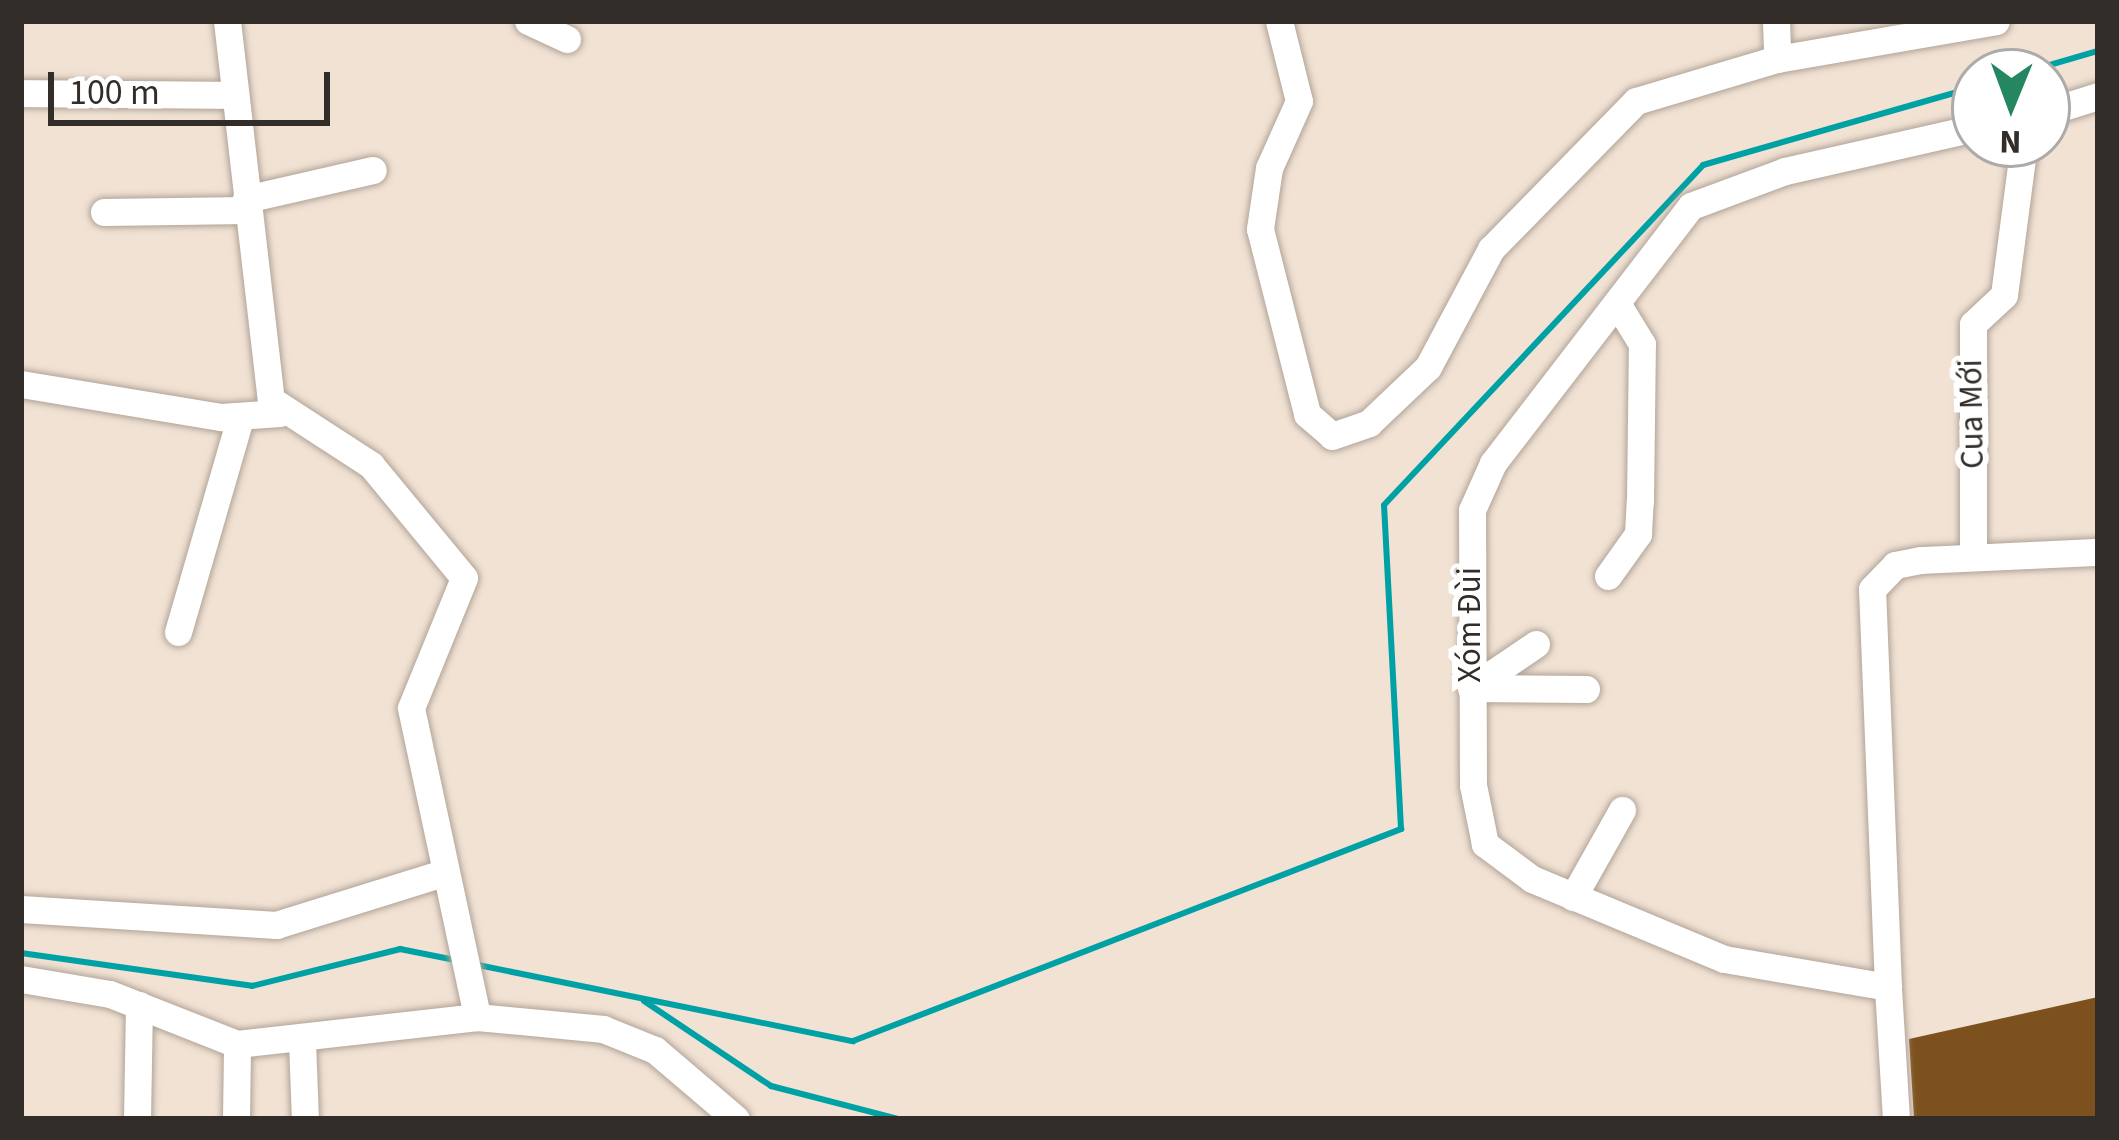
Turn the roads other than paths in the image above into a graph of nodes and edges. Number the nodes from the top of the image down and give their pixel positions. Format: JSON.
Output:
{"nodes":[{"id":1,"x":227,"y":21,"type":"edge"},
{"id":2,"x":528,"y":21,"type":"edge"},
{"id":3,"x":1280,"y":21,"type":"edge"},
{"id":4,"x":1776,"y":21,"type":"edge"},
{"id":5,"x":1996,"y":21,"type":"edge"},
{"id":6,"x":567,"y":39,"type":"dead end"},
{"id":7,"x":1777,"y":59,"type":"junction"},
{"id":8,"x":21,"y":93,"type":"edge"},
{"id":9,"x":232,"y":95,"type":"junction"},
{"id":10,"x":1951,"y":134,"type":"edge"},
{"id":11,"x":2021,"y":168,"type":"edge"},
{"id":12,"x":373,"y":170,"type":"dead end"},
{"id":13,"x":247,"y":204,"type":"junction"},
{"id":14,"x":104,"y":212,"type":"dead end"},
{"id":15,"x":1618,"y":305,"type":"junction"},
{"id":16,"x":21,"y":384,"type":"edge"},
{"id":17,"x":280,"y":413,"type":"junction"},
{"id":18,"x":241,"y":419,"type":"junction"},
{"id":19,"x":2098,"y":552,"type":"edge"},
{"id":20,"x":1973,"y":557,"type":"junction"},
{"id":21,"x":1608,"y":576,"type":"dead end"},
{"id":22,"x":178,"y":632,"type":"dead end"},
{"id":23,"x":1535,"y":644,"type":"dead end"},
{"id":24,"x":1471,"y":688,"type":"junction"},
{"id":25,"x":1586,"y":689,"type":"dead end"},
{"id":26,"x":1622,"y":810,"type":"dead end"},
{"id":27,"x":440,"y":874,"type":"junction"},
{"id":28,"x":1574,"y":897,"type":"junction"},
{"id":29,"x":21,"y":909,"type":"edge"},
{"id":30,"x":21,"y":979,"type":"edge"},
{"id":31,"x":1888,"y":987,"type":"junction"},
{"id":32,"x":139,"y":1005,"type":"junction"},
{"id":33,"x":477,"y":1017,"type":"junction"},
{"id":34,"x":302,"y":1042,"type":"junction"},
{"id":35,"x":237,"y":1044,"type":"junction"},
{"id":36,"x":137,"y":1119,"type":"edge"},
{"id":37,"x":236,"y":1119,"type":"edge"},
{"id":38,"x":305,"y":1119,"type":"edge"},
{"id":39,"x":736,"y":1119,"type":"edge"},
{"id":40,"x":1896,"y":1119,"type":"edge"}],
"edges":[{"from":1,"to":9,"type":"street"},
{"from":2,"to":6,"type":"street"},
{"from":3,"to":7,"type":"street"},
{"from":4,"to":7,"type":"street"},
{"from":5,"to":7,"type":"street"},
{"from":8,"to":9,"type":"street"},
{"from":9,"to":13,"type":"street"},
{"from":10,"to":15,"type":"street","name":"Xóm Đùi"},
{"from":11,"to":20,"type":"street","name":"Cua Mới"},
{"from":12,"to":13,"type":"street"},
{"from":13,"to":14,"type":"street"},
{"from":13,"to":17,"type":"street"},
{"from":15,"to":21,"type":"street"},
{"from":15,"to":24,"type":"street","name":"Xóm Đùi"},
{"from":16,"to":18,"type":"street"},
{"from":17,"to":18,"type":"street"},
{"from":17,"to":27,"type":"street"},
{"from":18,"to":22,"type":"street"},
{"from":19,"to":20,"type":"street"},
{"from":20,"to":31,"type":"street"},
{"from":23,"to":24,"type":"street"},
{"from":24,"to":25,"type":"street"},
{"from":24,"to":28,"type":"street","name":"Xóm Đùi"},
{"from":26,"to":28,"type":"street"},
{"from":27,"to":29,"type":"street"},
{"from":27,"to":33,"type":"street"},
{"from":28,"to":31,"type":"street","name":"Xóm Đùi"},
{"from":30,"to":32,"type":"street"},
{"from":31,"to":40,"type":"street"},
{"from":32,"to":35,"type":"street"},
{"from":32,"to":36,"type":"street"},
{"from":33,"to":34,"type":"street"},
{"from":33,"to":39,"type":"street"},
{"from":34,"to":35,"type":"street"},
{"from":34,"to":38,"type":"street"},
{"from":35,"to":37,"type":"street"}]}
